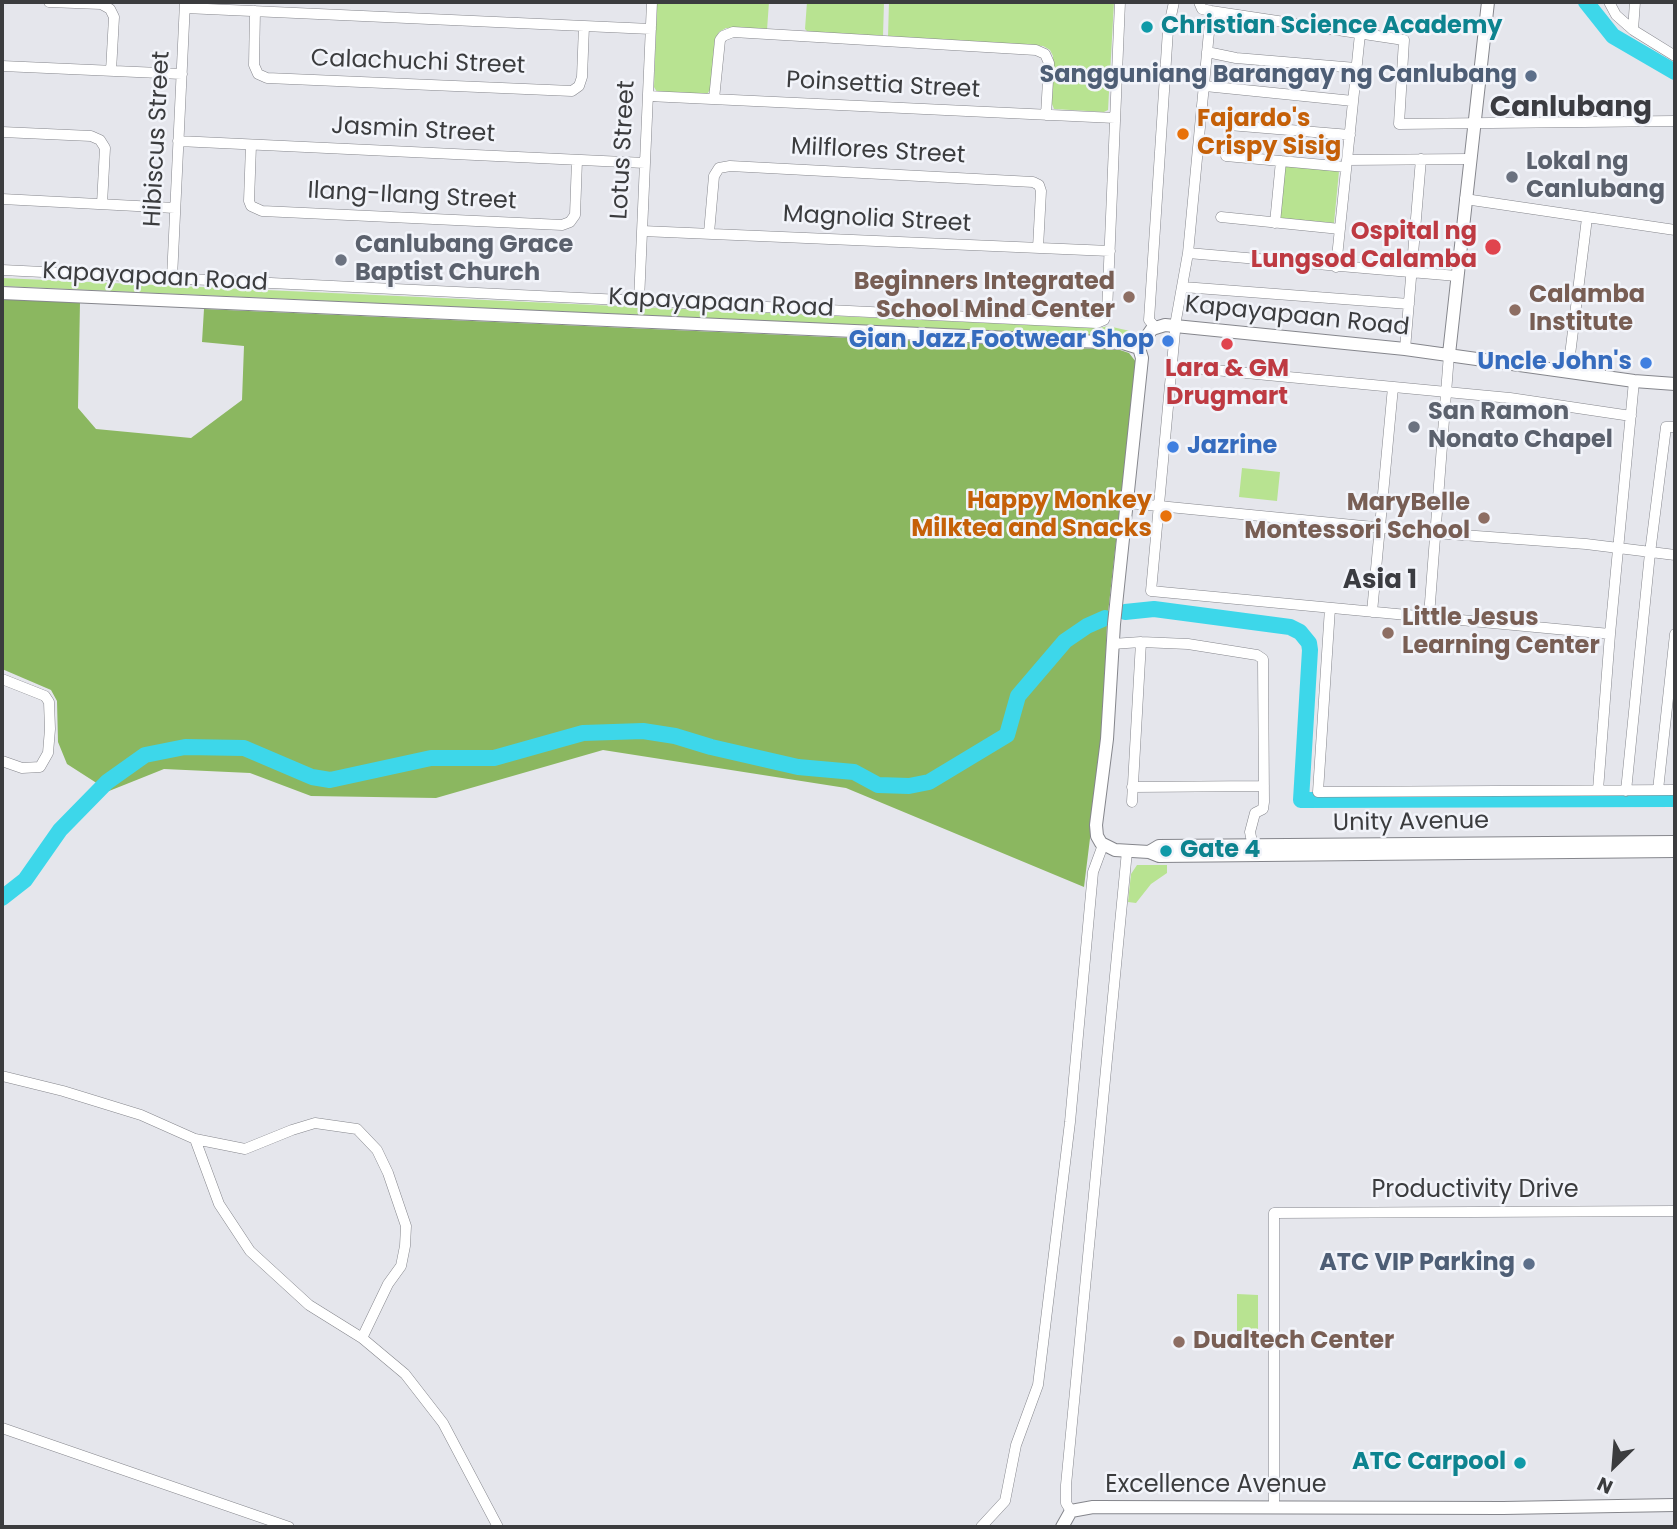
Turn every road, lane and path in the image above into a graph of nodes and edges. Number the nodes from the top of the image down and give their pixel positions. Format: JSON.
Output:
{"nodes":[{"id":1,"x":49,"y":2,"type":"edge"},
{"id":2,"x":652,"y":2,"type":"edge"},
{"id":3,"x":1120,"y":2,"type":"edge"},
{"id":4,"x":1174,"y":2,"type":"edge"},
{"id":5,"x":1199,"y":2,"type":"edge"},
{"id":6,"x":1488,"y":2,"type":"edge"},
{"id":7,"x":1609,"y":2,"type":"edge"},
{"id":8,"x":1635,"y":2,"type":"edge"},
{"id":9,"x":185,"y":5,"type":"edge"},
{"id":10,"x":256,"y":11,"type":"junction"},
{"id":11,"x":1211,"y":11,"type":"junction"},
{"id":12,"x":584,"y":26,"type":"junction"},
{"id":13,"x":651,"y":29,"type":"junction"},
{"id":14,"x":1633,"y":30,"type":"junction"},
{"id":15,"x":1360,"y":34,"type":"junction"},
{"id":16,"x":1207,"y":52,"type":"junction"},
{"id":17,"x":1675,"y":56,"type":"edge"},
{"id":18,"x":2,"y":66,"type":"edge"},
{"id":19,"x":1356,"y":68,"type":"junction"},
{"id":20,"x":111,"y":71,"type":"junction"},
{"id":21,"x":182,"y":75,"type":"junction"},
{"id":22,"x":1205,"y":86,"type":"junction"},
{"id":23,"x":648,"y":96,"type":"junction"},
{"id":24,"x":714,"y":99,"type":"junction"},
{"id":25,"x":1353,"y":102,"type":"junction"},
{"id":26,"x":1046,"y":115,"type":"junction"},
{"id":27,"x":1115,"y":118,"type":"junction"},
{"id":28,"x":1675,"y":121,"type":"edge"},
{"id":29,"x":1473,"y":123,"type":"junction"},
{"id":30,"x":1229,"y":125,"type":"dead end"},
{"id":31,"x":2,"y":132,"type":"edge"},
{"id":32,"x":1350,"y":135,"type":"junction"},
{"id":33,"x":178,"y":141,"type":"junction"},
{"id":34,"x":251,"y":145,"type":"junction"},
{"id":35,"x":1226,"y":156,"type":"dead end"},
{"id":36,"x":1422,"y":159,"type":"junction"},
{"id":37,"x":1469,"y":159,"type":"junction"},
{"id":38,"x":577,"y":160,"type":"junction"},
{"id":39,"x":1281,"y":161,"type":"junction"},
{"id":40,"x":645,"y":163,"type":"junction"},
{"id":41,"x":1347,"y":164,"type":"junction"},
{"id":42,"x":1465,"y":199,"type":"junction"},
{"id":43,"x":2,"y":200,"type":"edge"},
{"id":44,"x":102,"y":204,"type":"junction"},
{"id":45,"x":175,"y":208,"type":"junction"},
{"id":46,"x":1221,"y":217,"type":"dead end"},
{"id":47,"x":1587,"y":218,"type":"junction"},
{"id":48,"x":1275,"y":223,"type":"junction"},
{"id":49,"x":1340,"y":229,"type":"junction"},
{"id":50,"x":1675,"y":230,"type":"edge"},
{"id":51,"x":642,"y":231,"type":"junction"},
{"id":52,"x":709,"y":233,"type":"junction"},
{"id":53,"x":1038,"y":248,"type":"junction"},
{"id":54,"x":1110,"y":251,"type":"junction"},
{"id":55,"x":1188,"y":253,"type":"junction"},
{"id":56,"x":1336,"y":267,"type":"junction"},
{"id":57,"x":2,"y":270,"type":"edge"},
{"id":58,"x":1412,"y":273,"type":"junction"},
{"id":59,"x":1457,"y":276,"type":"junction"},
{"id":60,"x":172,"y":278,"type":"junction"},
{"id":61,"x":1183,"y":287,"type":"junction"},
{"id":62,"x":2,"y":293,"type":"edge"},
{"id":63,"x":639,"y":301,"type":"junction"},
{"id":64,"x":1409,"y":304,"type":"junction"},
{"id":65,"x":1176,"y":326,"type":"junction"},
{"id":66,"x":1155,"y":327,"type":"junction"},
{"id":67,"x":1139,"y":348,"type":"junction"},
{"id":68,"x":1405,"y":349,"type":"junction"},
{"id":69,"x":1449,"y":354,"type":"junction"},
{"id":70,"x":1172,"y":366,"type":"junction"},
{"id":71,"x":1568,"y":371,"type":"junction"},
{"id":72,"x":1634,"y":381,"type":"junction"},
{"id":73,"x":1675,"y":384,"type":"edge"},
{"id":74,"x":1393,"y":387,"type":"junction"},
{"id":75,"x":1445,"y":393,"type":"junction"},
{"id":76,"x":1630,"y":416,"type":"junction"},
{"id":77,"x":1671,"y":427,"type":"edge"},
{"id":78,"x":1128,"y":503,"type":"junction"},
{"id":79,"x":1159,"y":505,"type":"junction"},
{"id":80,"x":1380,"y":527,"type":"junction"},
{"id":81,"x":1435,"y":533,"type":"junction"},
{"id":82,"x":1619,"y":548,"type":"junction"},
{"id":83,"x":1650,"y":553,"type":"junction"},
{"id":84,"x":1675,"y":555,"type":"edge"},
{"id":85,"x":1330,"y":608,"type":"junction"},
{"id":86,"x":1373,"y":612,"type":"junction"},
{"id":87,"x":1429,"y":616,"type":"junction"},
{"id":88,"x":1609,"y":634,"type":"junction"},
{"id":89,"x":1675,"y":634,"type":"edge"},
{"id":90,"x":1141,"y":642,"type":"junction"},
{"id":91,"x":1112,"y":644,"type":"junction"},
{"id":92,"x":1675,"y":648,"type":"edge"},
{"id":93,"x":1673,"y":676,"type":"edge"},
{"id":94,"x":2,"y":680,"type":"edge"},
{"id":95,"x":1671,"y":722,"type":"edge"},
{"id":96,"x":1662,"y":752,"type":"junction"},
{"id":97,"x":1675,"y":752,"type":"edge"},
{"id":98,"x":2,"y":761,"type":"edge"},
{"id":99,"x":1264,"y":786,"type":"junction"},
{"id":100,"x":1132,"y":787,"type":"junction"},
{"id":101,"x":1598,"y":790,"type":"junction"},
{"id":102,"x":1658,"y":790,"type":"junction"},
{"id":103,"x":1675,"y":790,"type":"edge"},
{"id":104,"x":1626,"y":791,"type":"junction"},
{"id":105,"x":1132,"y":802,"type":"dead end"},
{"id":106,"x":1675,"y":842,"type":"edge"},
{"id":107,"x":1103,"y":845,"type":"junction"},
{"id":108,"x":1252,"y":846,"type":"junction"},
{"id":109,"x":1555,"y":847,"type":"junction"},
{"id":110,"x":1127,"y":851,"type":"junction"},
{"id":111,"x":1675,"y":851,"type":"edge"},
{"id":112,"x":1149,"y":852,"type":"junction"},
{"id":113,"x":2,"y":1076,"type":"edge"},
{"id":114,"x":195,"y":1139,"type":"junction"},
{"id":115,"x":1675,"y":1211,"type":"edge"},
{"id":116,"x":362,"y":1338,"type":"junction"},
{"id":117,"x":2,"y":1428,"type":"edge"},
{"id":118,"x":1675,"y":1505,"type":"edge"},
{"id":119,"x":1274,"y":1508,"type":"junction"},
{"id":120,"x":1072,"y":1511,"type":"junction"},
{"id":121,"x":289,"y":1527,"type":"edge"},
{"id":122,"x":498,"y":1527,"type":"edge"},
{"id":123,"x":981,"y":1527,"type":"edge"},
{"id":124,"x":1062,"y":1527,"type":"edge"}],
"edges":[{"from":1,"to":20,"type":"street"},
{"from":2,"to":13,"type":"street","name":"Lotus Street"},
{"from":3,"to":27,"type":"street"},
{"from":4,"to":66,"type":"street"},
{"from":5,"to":11,"type":"street"},
{"from":6,"to":29,"type":"street"},
{"from":7,"to":14,"type":"street"},
{"from":8,"to":14,"type":"street"},
{"from":9,"to":10,"type":"street"},
{"from":9,"to":21,"type":"street","name":"Hibiscus Street"},
{"from":10,"to":12,"type":"street"},
{"from":10,"to":12,"type":"street","name":"Calachuchi Street"},
{"from":11,"to":15,"type":"street"},
{"from":11,"to":16,"type":"street"},
{"from":12,"to":13,"type":"street"},
{"from":13,"to":23,"type":"street","name":"Lotus Street"},
{"from":14,"to":17,"type":"street"},
{"from":15,"to":19,"type":"street"},
{"from":15,"to":29,"type":"street"},
{"from":16,"to":19,"type":"street"},
{"from":16,"to":22,"type":"street"},
{"from":18,"to":20,"type":"street"},
{"from":19,"to":25,"type":"street"},
{"from":20,"to":21,"type":"street"},
{"from":21,"to":33,"type":"street","name":"Hibiscus Street"},
{"from":22,"to":25,"type":"street"},
{"from":22,"to":55,"type":"street"},
{"from":23,"to":24,"type":"street","name":"Poinsettia Street"},
{"from":23,"to":40,"type":"street","name":"Lotus Street"},
{"from":24,"to":26,"type":"street","name":"Poinsettia Street"},
{"from":24,"to":26,"type":"street"},
{"from":25,"to":32,"type":"street"},
{"from":26,"to":27,"type":"street","name":"Poinsettia Street"},
{"from":27,"to":54,"type":"street"},
{"from":28,"to":29,"type":"street"},
{"from":29,"to":37,"type":"street"},
{"from":30,"to":32,"type":"street"},
{"from":31,"to":44,"type":"street"},
{"from":32,"to":41,"type":"street"},
{"from":33,"to":34,"type":"street","name":"Jasmin Street"},
{"from":33,"to":45,"type":"street","name":"Hibiscus Street"},
{"from":34,"to":38,"type":"street","name":"Jasmin Street"},
{"from":34,"to":38,"type":"street","name":"Ilang-Ilang Street"},
{"from":35,"to":39,"type":"street"},
{"from":36,"to":37,"type":"street"},
{"from":36,"to":41,"type":"street"},
{"from":36,"to":58,"type":"street"},
{"from":37,"to":42,"type":"street"},
{"from":38,"to":40,"type":"street","name":"Jasmin Street"},
{"from":39,"to":41,"type":"street"},
{"from":39,"to":48,"type":"street"},
{"from":40,"to":51,"type":"street","name":"Lotus Street"},
{"from":41,"to":49,"type":"street"},
{"from":42,"to":47,"type":"street"},
{"from":42,"to":59,"type":"street"},
{"from":43,"to":44,"type":"street"},
{"from":44,"to":45,"type":"street"},
{"from":45,"to":60,"type":"street","name":"Hibiscus Street"},
{"from":46,"to":48,"type":"street"},
{"from":47,"to":50,"type":"street"},
{"from":47,"to":71,"type":"street"},
{"from":48,"to":49,"type":"street"},
{"from":49,"to":56,"type":"street"},
{"from":51,"to":52,"type":"street","name":"Magnolia Street"},
{"from":51,"to":63,"type":"street","name":"Lotus Street"},
{"from":52,"to":53,"type":"street","name":"Magnolia Street"},
{"from":52,"to":53,"type":"street","name":"Milflores Street"},
{"from":53,"to":54,"type":"street","name":"Magnolia Street"},
{"from":54,"to":63,"type":"street"},
{"from":55,"to":56,"type":"street"},
{"from":55,"to":61,"type":"street"},
{"from":56,"to":58,"type":"street"},
{"from":57,"to":60,"type":"street"},
{"from":58,"to":59,"type":"street"},
{"from":58,"to":64,"type":"street"},
{"from":59,"to":69,"type":"street"},
{"from":60,"to":63,"type":"street"},
{"from":61,"to":64,"type":"street"},
{"from":61,"to":65,"type":"street"},
{"from":62,"to":67,"type":"street","name":"Kapayapaan Road"},
{"from":64,"to":68,"type":"street"},
{"from":65,"to":66,"type":"street","name":"Kapayapaan Road"},
{"from":65,"to":68,"type":"street","name":"Kapayapaan Road"},
{"from":65,"to":70,"type":"street"},
{"from":66,"to":67,"type":"street","name":"Kapayapaan Road"},
{"from":67,"to":78,"type":"street"},
{"from":68,"to":69,"type":"street","name":"Kapayapaan Road"},
{"from":69,"to":71,"type":"street","name":"Kapayapaan Road"},
{"from":69,"to":75,"type":"street"},
{"from":70,"to":74,"type":"street"},
{"from":70,"to":79,"type":"street"},
{"from":71,"to":72,"type":"street","name":"Kapayapaan Road"},
{"from":72,"to":73,"type":"street","name":"Kapayapaan Road"},
{"from":72,"to":76,"type":"street"},
{"from":74,"to":75,"type":"street"},
{"from":74,"to":80,"type":"street"},
{"from":75,"to":76,"type":"street"},
{"from":75,"to":81,"type":"street"},
{"from":76,"to":82,"type":"street"},
{"from":77,"to":83,"type":"street"},
{"from":78,"to":79,"type":"street"},
{"from":78,"to":91,"type":"street"},
{"from":79,"to":80,"type":"street"},
{"from":79,"to":85,"type":"street"},
{"from":80,"to":81,"type":"street"},
{"from":80,"to":86,"type":"street"},
{"from":81,"to":82,"type":"street"},
{"from":81,"to":87,"type":"street"},
{"from":82,"to":83,"type":"street"},
{"from":82,"to":88,"type":"street"},
{"from":83,"to":84,"type":"street"},
{"from":83,"to":104,"type":"street"},
{"from":85,"to":86,"type":"street"},
{"from":85,"to":101,"type":"street"},
{"from":86,"to":87,"type":"street"},
{"from":87,"to":88,"type":"street"},
{"from":88,"to":101,"type":"street"},
{"from":89,"to":92,"type":"street"},
{"from":90,"to":91,"type":"street"},
{"from":90,"to":99,"type":"street"},
{"from":90,"to":100,"type":"street"},
{"from":91,"to":107,"type":"street"},
{"from":92,"to":93,"type":"street"},
{"from":93,"to":95,"type":"street"},
{"from":94,"to":98,"type":"street"},
{"from":95,"to":96,"type":"street"},
{"from":96,"to":97,"type":"street"},
{"from":96,"to":102,"type":"street"},
{"from":99,"to":100,"type":"street"},
{"from":99,"to":108,"type":"street"},
{"from":100,"to":105,"type":"street"},
{"from":101,"to":104,"type":"street"},
{"from":102,"to":103,"type":"street"},
{"from":102,"to":104,"type":"street"},
{"from":106,"to":109,"type":"street","name":"Unity Avenue"},
{"from":107,"to":110,"type":"street","name":"Unity Avenue"},
{"from":107,"to":123,"type":"street"},
{"from":108,"to":109,"type":"street","name":"Unity Avenue"},
{"from":108,"to":112,"type":"street","name":"Unity Avenue"},
{"from":109,"to":111,"type":"street","name":"Unity Avenue"},
{"from":109,"to":112,"type":"street","name":"Unity Avenue"},
{"from":110,"to":112,"type":"street","name":"Unity Avenue"},
{"from":110,"to":120,"type":"street"},
{"from":113,"to":114,"type":"street"},
{"from":114,"to":116,"type":"street"},
{"from":114,"to":116,"type":"street"},
{"from":115,"to":119,"type":"street","name":"Productivity Drive"},
{"from":116,"to":122,"type":"street"},
{"from":117,"to":121,"type":"street"},
{"from":118,"to":119,"type":"street","name":"Excellence Avenue"},
{"from":119,"to":120,"type":"street","name":"Excellence Avenue"},
{"from":120,"to":124,"type":"street"}]}
